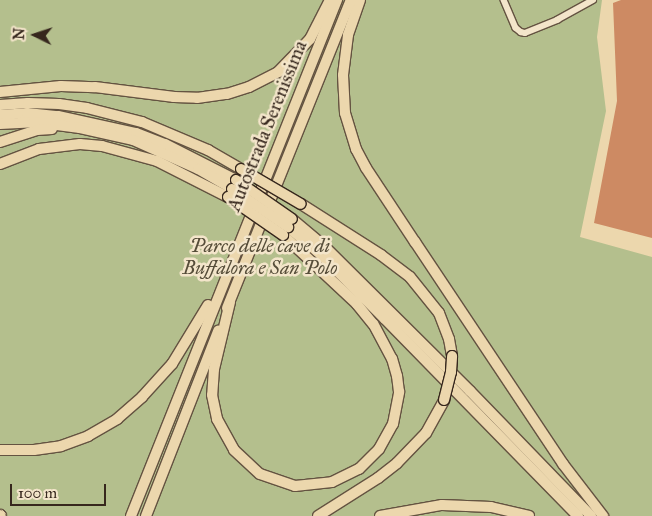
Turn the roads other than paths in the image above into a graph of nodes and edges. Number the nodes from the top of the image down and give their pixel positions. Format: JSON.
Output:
{"nodes":[{"id":1,"x":330,"y":0,"type":"edge"},
{"id":2,"x":337,"y":0,"type":"edge"},
{"id":3,"x":352,"y":0,"type":"edge"},
{"id":4,"x":360,"y":0,"type":"edge"},
{"id":5,"x":504,"y":0,"type":"edge"},
{"id":6,"x":594,"y":0,"type":"edge"},
{"id":7,"x":0,"y":92,"type":"edge"},
{"id":8,"x":0,"y":105,"type":"edge"},
{"id":9,"x":0,"y":115,"type":"edge"},
{"id":10,"x":0,"y":124,"type":"edge"},
{"id":11,"x":80,"y":128,"type":"junction"},
{"id":12,"x":0,"y":142,"type":"edge"},
{"id":13,"x":0,"y":164,"type":"edge"},
{"id":14,"x":232,"y":189,"type":"junction"},
{"id":15,"x":288,"y":227,"type":"junction"},
{"id":16,"x":223,"y":284,"type":"junction"},
{"id":17,"x":230,"y":302,"type":"junction"},
{"id":18,"x":0,"y":450,"type":"edge"},
{"id":19,"x":131,"y":516,"type":"edge"},
{"id":20,"x":146,"y":516,"type":"edge"},
{"id":21,"x":318,"y":516,"type":"edge"},
{"id":22,"x":380,"y":516,"type":"edge"},
{"id":23,"x":529,"y":516,"type":"edge"},
{"id":24,"x":578,"y":516,"type":"edge"},
{"id":25,"x":591,"y":516,"type":"edge"},
{"id":26,"x":603,"y":516,"type":"edge"}],
"edges":[{"from":1,"to":7,"type":"highway"},
{"from":2,"to":16,"type":"highway","name":"Autostrada Serenissima"},
{"from":3,"to":17,"type":"highway","name":"Autostrada Serenissima"},
{"from":4,"to":26,"type":"highway"},
{"from":5,"to":6,"type":"street"},
{"from":8,"to":21,"type":"highway","bridge":true},
{"from":9,"to":14,"type":"highway"},
{"from":10,"to":11,"type":"highway"},
{"from":11,"to":12,"type":"highway"},
{"from":11,"to":14,"type":"highway"},
{"from":13,"to":14,"type":"highway"},
{"from":14,"to":15,"type":"highway","bridge":true},
{"from":14,"to":15,"type":"highway","bridge":true},
{"from":15,"to":17,"type":"highway"},
{"from":15,"to":24,"type":"highway"},
{"from":15,"to":25,"type":"highway"},
{"from":16,"to":18,"type":"highway"},
{"from":16,"to":19,"type":"highway","name":"Autostrada Serenissima"},
{"from":17,"to":20,"type":"highway","name":"Autostrada Serenissima"},
{"from":22,"to":23,"type":"highway"}]}
